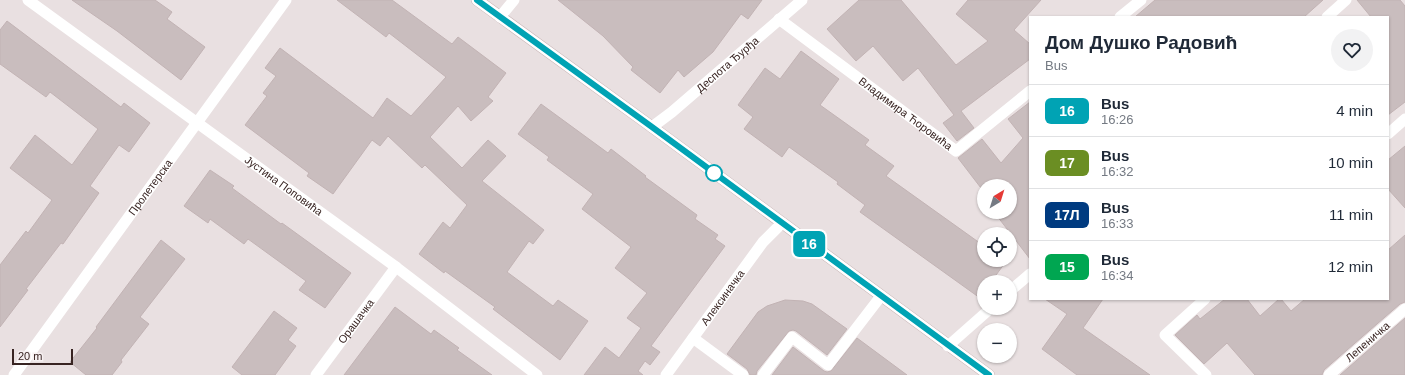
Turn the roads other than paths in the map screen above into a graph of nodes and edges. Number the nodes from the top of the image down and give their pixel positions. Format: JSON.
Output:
{"nodes":[{"id":1,"x":28,"y":0,"type":"edge"},
{"id":2,"x":286,"y":0,"type":"edge"},
{"id":3,"x":477,"y":0,"type":"edge"},
{"id":4,"x":514,"y":0,"type":"edge"},
{"id":5,"x":802,"y":0,"type":"edge"},
{"id":6,"x":1141,"y":0,"type":"edge"},
{"id":7,"x":1346,"y":0,"type":"edge"},
{"id":8,"x":1121,"y":16,"type":"edge"},
{"id":9,"x":1328,"y":16,"type":"edge"},
{"id":10,"x":500,"y":17,"type":"junction"},
{"id":11,"x":779,"y":19,"type":"junction"},
{"id":12,"x":1029,"y":92,"type":"edge"},
{"id":13,"x":1405,"y":119,"type":"edge"},
{"id":14,"x":198,"y":123,"type":"junction"},
{"id":15,"x":652,"y":127,"type":"junction"},
{"id":16,"x":1389,"y":133,"type":"edge"},
{"id":17,"x":782,"y":223,"type":"junction"},
{"id":18,"x":396,"y":267,"type":"junction"},
{"id":19,"x":1029,"y":275,"type":"edge"},
{"id":20,"x":1017,"y":286,"type":"edge"},
{"id":21,"x":881,"y":296,"type":"junction"},
{"id":22,"x":1204,"y":300,"type":"edge"},
{"id":23,"x":1405,"y":309,"type":"edge"},
{"id":24,"x":983,"y":315,"type":"edge"},
{"id":25,"x":693,"y":338,"type":"junction"},
{"id":26,"x":948,"y":346,"type":"junction"},
{"id":27,"x":14,"y":375,"type":"edge"},
{"id":28,"x":316,"y":375,"type":"edge"},
{"id":29,"x":536,"y":375,"type":"edge"},
{"id":30,"x":666,"y":375,"type":"edge"},
{"id":31,"x":743,"y":375,"type":"edge"},
{"id":32,"x":763,"y":375,"type":"edge"},
{"id":33,"x":989,"y":375,"type":"edge"},
{"id":34,"x":1206,"y":375,"type":"edge"},
{"id":35,"x":1329,"y":375,"type":"edge"}],
"edges":[{"from":1,"to":14,"type":"street","name":"Јустина Поповића"},
{"from":2,"to":14,"type":"street","name":"Пролетерска"},
{"from":3,"to":10,"type":"street"},
{"from":4,"to":10,"type":"street"},
{"from":5,"to":11,"type":"street","name":"Деспота Ђурђа"},
{"from":6,"to":8,"type":"street"},
{"from":7,"to":9,"type":"street"},
{"from":10,"to":15,"type":"street"},
{"from":11,"to":12,"type":"street","name":"Владимира Ћоровића"},
{"from":11,"to":15,"type":"street","name":"Деспота Ђурђа"},
{"from":13,"to":16,"type":"street"},
{"from":14,"to":18,"type":"street","name":"Јустина Поповића"},
{"from":14,"to":27,"type":"street","name":"Пролетерска"},
{"from":15,"to":17,"type":"street"},
{"from":17,"to":21,"type":"street"},
{"from":17,"to":25,"type":"street","name":"Алексиначка"},
{"from":18,"to":28,"type":"street","name":"Орашачка"},
{"from":18,"to":29,"type":"street","name":"Јустина Поповића"},
{"from":19,"to":20,"type":"street"},
{"from":21,"to":26,"type":"street"},
{"from":21,"to":32,"type":"street"},
{"from":22,"to":34,"type":"street"},
{"from":23,"to":35,"type":"street","name":"Лепеничка"},
{"from":24,"to":26,"type":"street"},
{"from":25,"to":30,"type":"street","name":"Алексиначка"},
{"from":25,"to":31,"type":"street"},
{"from":26,"to":33,"type":"street"}]}
